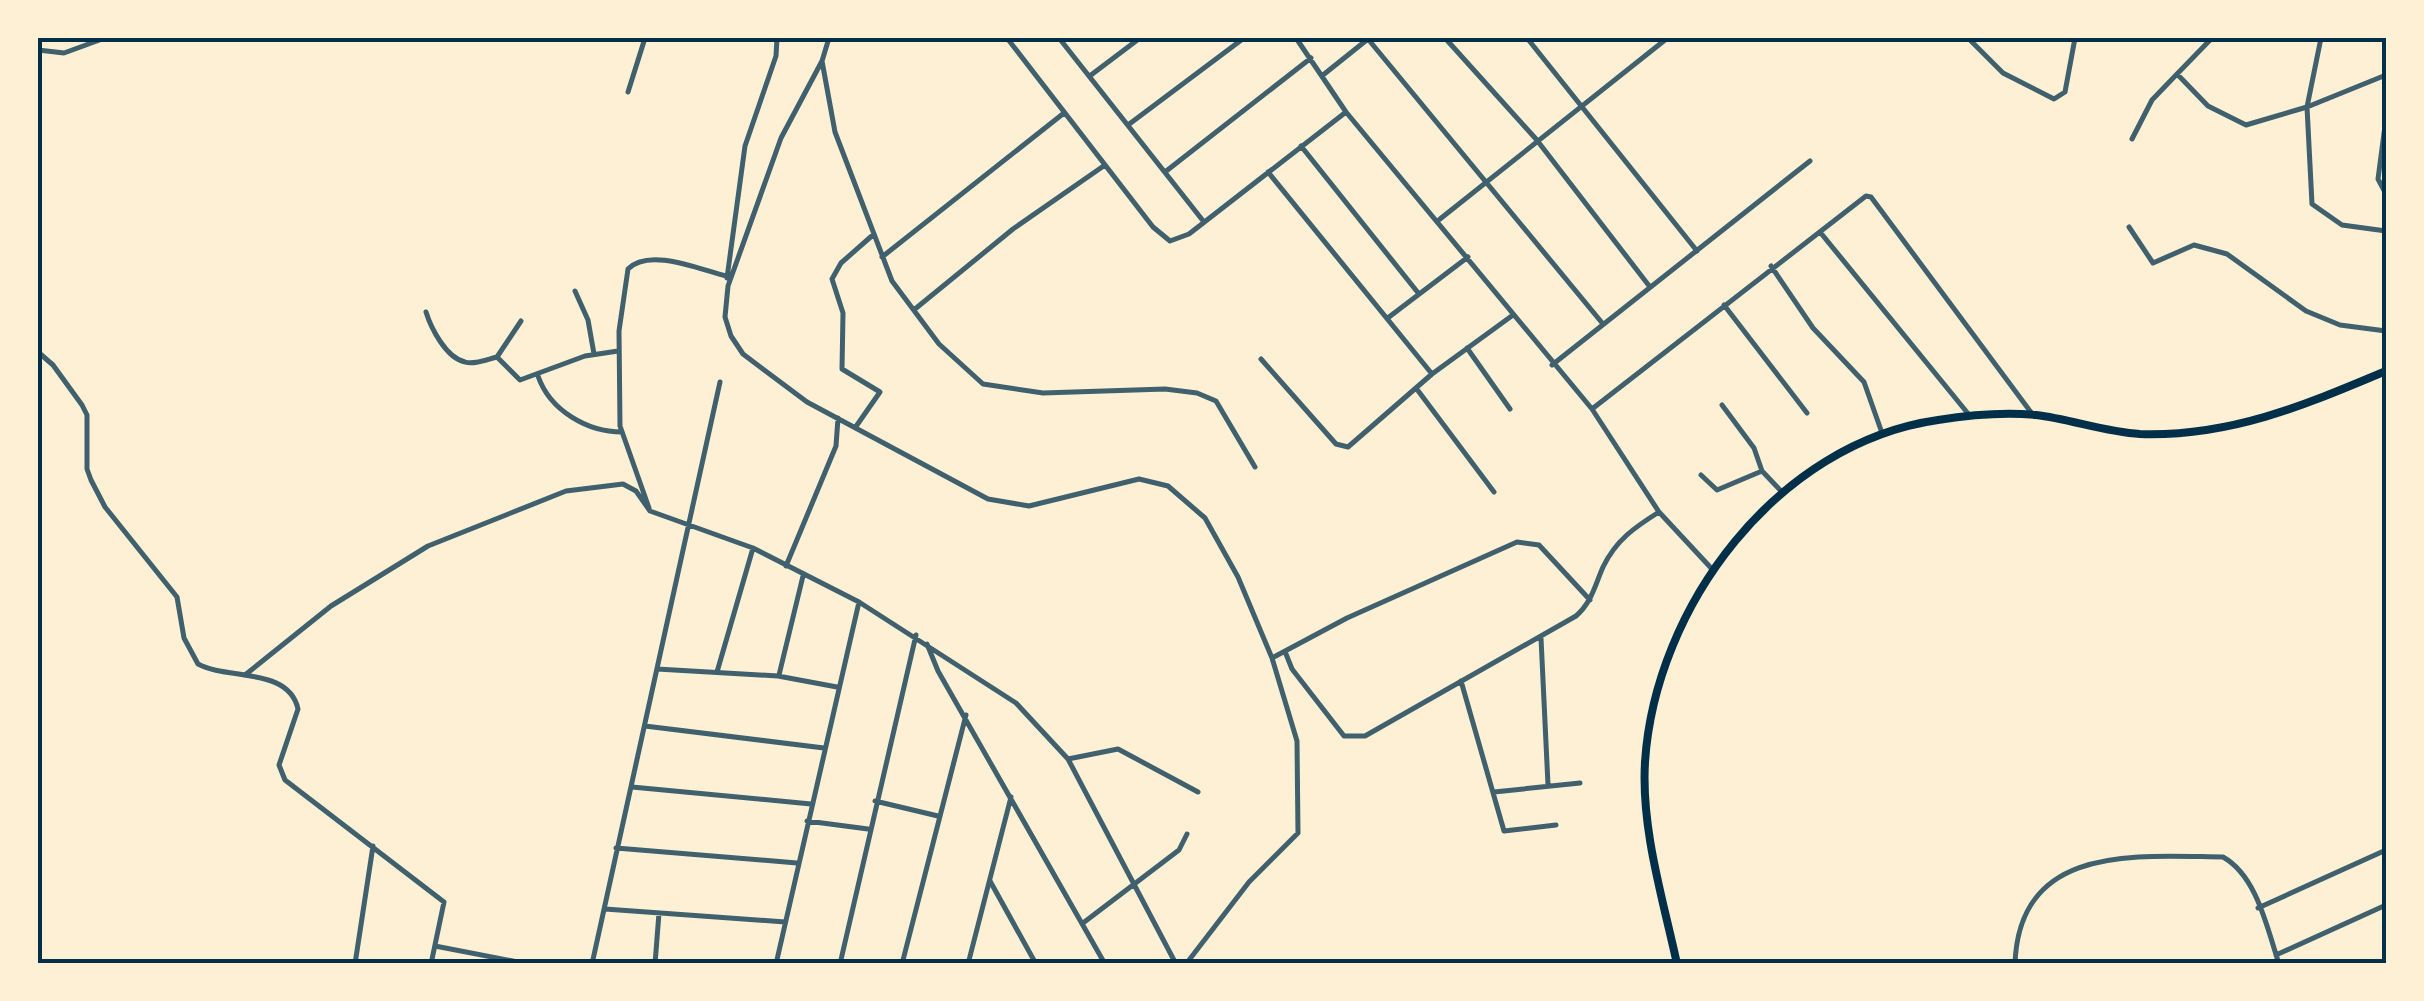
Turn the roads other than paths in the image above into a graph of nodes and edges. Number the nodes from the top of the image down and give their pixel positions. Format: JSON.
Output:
{"nodes":[{"id":1,"x":106,"y":38,"type":"edge"},
{"id":2,"x":645,"y":38,"type":"edge"},
{"id":3,"x":778,"y":38,"type":"edge"},
{"id":4,"x":829,"y":38,"type":"edge"},
{"id":5,"x":1007,"y":38,"type":"edge"},
{"id":6,"x":1059,"y":38,"type":"edge"},
{"id":7,"x":1140,"y":38,"type":"edge"},
{"id":8,"x":1244,"y":38,"type":"edge"},
{"id":9,"x":1296,"y":38,"type":"edge"},
{"id":10,"x":1369,"y":38,"type":"edge"},
{"id":11,"x":1445,"y":38,"type":"edge"},
{"id":12,"x":1528,"y":38,"type":"edge"},
{"id":13,"x":1968,"y":38,"type":"edge"},
{"id":14,"x":2075,"y":38,"type":"edge"},
{"id":15,"x":2212,"y":38,"type":"edge"},
{"id":16,"x":2321,"y":38,"type":"edge"},
{"id":17,"x":1665,"y":40,"type":"dead end"},
{"id":18,"x":38,"y":50,"type":"edge"},
{"id":19,"x":1311,"y":58,"type":"junction"},
{"id":20,"x":822,"y":61,"type":"junction"},
{"id":21,"x":2177,"y":74,"type":"junction"},
{"id":22,"x":1322,"y":75,"type":"junction"},
{"id":23,"x":2386,"y":75,"type":"edge"},
{"id":24,"x":1090,"y":76,"type":"junction"},
{"id":25,"x":628,"y":92,"type":"dead end"},
{"id":26,"x":1582,"y":103,"type":"junction"},
{"id":27,"x":2307,"y":108,"type":"junction"},
{"id":28,"x":1064,"y":112,"type":"junction"},
{"id":29,"x":1346,"y":112,"type":"junction"},
{"id":30,"x":2386,"y":118,"type":"edge"},
{"id":31,"x":1128,"y":125,"type":"junction"},
{"id":32,"x":2132,"y":138,"type":"dead end"},
{"id":33,"x":1536,"y":139,"type":"junction"},
{"id":34,"x":1302,"y":146,"type":"junction"},
{"id":35,"x":1810,"y":161,"type":"dead end"},
{"id":36,"x":1106,"y":165,"type":"junction"},
{"id":37,"x":1165,"y":172,"type":"junction"},
{"id":38,"x":1268,"y":172,"type":"junction"},
{"id":39,"x":1486,"y":180,"type":"junction"},
{"id":40,"x":2386,"y":194,"type":"edge"},
{"id":41,"x":1439,"y":220,"type":"junction"},
{"id":42,"x":1204,"y":222,"type":"junction"},
{"id":43,"x":2129,"y":227,"type":"dead end"},
{"id":44,"x":2386,"y":231,"type":"edge"},
{"id":45,"x":1820,"y":232,"type":"junction"},
{"id":46,"x":874,"y":234,"type":"junction"},
{"id":47,"x":1696,"y":251,"type":"junction"},
{"id":48,"x":882,"y":257,"type":"junction"},
{"id":49,"x":1468,"y":257,"type":"junction"},
{"id":50,"x":1771,"y":266,"type":"junction"},
{"id":51,"x":726,"y":276,"type":"junction"},
{"id":52,"x":728,"y":286,"type":"junction"},
{"id":53,"x":1650,"y":287,"type":"junction"},
{"id":54,"x":575,"y":292,"type":"dead end"},
{"id":55,"x":1420,"y":294,"type":"junction"},
{"id":56,"x":1723,"y":304,"type":"junction"},
{"id":57,"x":915,"y":309,"type":"junction"},
{"id":58,"x":426,"y":312,"type":"dead end"},
{"id":59,"x":1513,"y":315,"type":"junction"},
{"id":60,"x":1389,"y":317,"type":"junction"},
{"id":61,"x":521,"y":321,"type":"dead end"},
{"id":62,"x":1604,"y":324,"type":"junction"},
{"id":63,"x":2386,"y":331,"type":"edge"},
{"id":64,"x":1468,"y":348,"type":"junction"},
{"id":65,"x":618,"y":351,"type":"junction"},
{"id":66,"x":38,"y":352,"type":"edge"},
{"id":67,"x":594,"y":354,"type":"junction"},
{"id":68,"x":497,"y":357,"type":"junction"},
{"id":69,"x":1261,"y":359,"type":"dead end"},
{"id":70,"x":1552,"y":365,"type":"junction"},
{"id":71,"x":2386,"y":371,"type":"edge"},
{"id":72,"x":1432,"y":374,"type":"junction"},
{"id":73,"x":538,"y":376,"type":"junction"},
{"id":74,"x":720,"y":382,"type":"dead end"},
{"id":75,"x":1416,"y":388,"type":"junction"},
{"id":76,"x":1722,"y":405,"type":"dead end"},
{"id":77,"x":1592,"y":409,"type":"junction"},
{"id":78,"x":1510,"y":410,"type":"dead end"},
{"id":79,"x":1806,"y":414,"type":"dead end"},
{"id":80,"x":2033,"y":415,"type":"junction"},
{"id":81,"x":1970,"y":416,"type":"junction"},
{"id":82,"x":838,"y":418,"type":"junction"},
{"id":83,"x":857,"y":425,"type":"junction"},
{"id":84,"x":622,"y":432,"type":"junction"},
{"id":85,"x":1883,"y":436,"type":"junction"},
{"id":86,"x":1256,"y":467,"type":"dead end"},
{"id":87,"x":1762,"y":470,"type":"junction"},
{"id":88,"x":1700,"y":475,"type":"dead end"},
{"id":89,"x":1494,"y":492,"type":"dead end"},
{"id":90,"x":1784,"y":494,"type":"junction"},
{"id":91,"x":650,"y":511,"type":"junction"},
{"id":92,"x":1660,"y":512,"type":"junction"},
{"id":93,"x":689,"y":522,"type":"junction"},
{"id":94,"x":752,"y":548,"type":"junction"},
{"id":95,"x":786,"y":566,"type":"junction"},
{"id":96,"x":1712,"y":569,"type":"junction"},
{"id":97,"x":804,"y":576,"type":"junction"},
{"id":98,"x":1590,"y":600,"type":"junction"},
{"id":99,"x":859,"y":602,"type":"junction"},
{"id":100,"x":916,"y":634,"type":"junction"},
{"id":101,"x":1541,"y":637,"type":"junction"},
{"id":102,"x":926,"y":642,"type":"junction"},
{"id":103,"x":1286,"y":654,"type":"junction"},
{"id":104,"x":1272,"y":658,"type":"junction"},
{"id":105,"x":657,"y":669,"type":"junction"},
{"id":106,"x":717,"y":672,"type":"junction"},
{"id":107,"x":244,"y":675,"type":"junction"},
{"id":108,"x":778,"y":676,"type":"junction"},
{"id":109,"x":1460,"y":681,"type":"junction"},
{"id":110,"x":837,"y":687,"type":"junction"},
{"id":111,"x":966,"y":714,"type":"junction"},
{"id":112,"x":645,"y":726,"type":"junction"},
{"id":113,"x":824,"y":748,"type":"junction"},
{"id":114,"x":1068,"y":759,"type":"junction"},
{"id":115,"x":1580,"y":784,"type":"dead end"},
{"id":116,"x":1548,"y":785,"type":"junction"},
{"id":117,"x":632,"y":787,"type":"junction"},
{"id":118,"x":1198,"y":792,"type":"dead end"},
{"id":119,"x":1494,"y":792,"type":"junction"},
{"id":120,"x":1011,"y":796,"type":"junction"},
{"id":121,"x":875,"y":801,"type":"junction"},
{"id":122,"x":811,"y":804,"type":"junction"},
{"id":123,"x":938,"y":816,"type":"junction"},
{"id":124,"x":807,"y":821,"type":"junction"},
{"id":125,"x":1556,"y":825,"type":"dead end"},
{"id":126,"x":868,"y":829,"type":"junction"},
{"id":127,"x":1187,"y":834,"type":"dead end"},
{"id":128,"x":373,"y":846,"type":"junction"},
{"id":129,"x":615,"y":848,"type":"junction"},
{"id":130,"x":2386,"y":850,"type":"edge"},
{"id":131,"x":798,"y":863,"type":"junction"},
{"id":132,"x":988,"y":878,"type":"junction"},
{"id":133,"x":1134,"y":880,"type":"junction"},
{"id":134,"x":2386,"y":905,"type":"edge"},
{"id":135,"x":2258,"y":908,"type":"junction"},
{"id":136,"x":605,"y":909,"type":"junction"},
{"id":137,"x":660,"y":913,"type":"junction"},
{"id":138,"x":784,"y":922,"type":"junction"},
{"id":139,"x":1082,"y":923,"type":"junction"},
{"id":140,"x":435,"y":946,"type":"junction"},
{"id":141,"x":2276,"y":955,"type":"junction"},
{"id":142,"x":355,"y":964,"type":"edge"},
{"id":143,"x":431,"y":964,"type":"edge"},
{"id":144,"x":528,"y":964,"type":"edge"},
{"id":145,"x":592,"y":964,"type":"edge"},
{"id":146,"x":655,"y":964,"type":"edge"},
{"id":147,"x":776,"y":964,"type":"edge"},
{"id":148,"x":840,"y":964,"type":"edge"},
{"id":149,"x":902,"y":964,"type":"edge"},
{"id":150,"x":968,"y":964,"type":"edge"},
{"id":151,"x":1036,"y":964,"type":"edge"},
{"id":152,"x":1105,"y":964,"type":"edge"},
{"id":153,"x":1176,"y":964,"type":"edge"},
{"id":154,"x":1186,"y":964,"type":"edge"},
{"id":155,"x":1678,"y":964,"type":"edge"},
{"id":156,"x":2015,"y":964,"type":"edge"},
{"id":157,"x":2279,"y":964,"type":"edge"}],
"edges":[{"from":1,"to":18,"type":"street"},
{"from":2,"to":25,"type":"street"},
{"from":3,"to":51,"type":"street"},
{"from":4,"to":20,"type":"street"},
{"from":5,"to":28,"type":"street"},
{"from":6,"to":24,"type":"street"},
{"from":7,"to":24,"type":"street"},
{"from":8,"to":31,"type":"street"},
{"from":9,"to":19,"type":"street"},
{"from":10,"to":22,"type":"street"},
{"from":10,"to":39,"type":"street"},
{"from":11,"to":33,"type":"street"},
{"from":12,"to":26,"type":"street"},
{"from":13,"to":14,"type":"street"},
{"from":15,"to":21,"type":"street"},
{"from":16,"to":27,"type":"street"},
{"from":17,"to":26,"type":"street"},
{"from":19,"to":22,"type":"street"},
{"from":19,"to":37,"type":"street"},
{"from":20,"to":46,"type":"street"},
{"from":20,"to":52,"type":"street"},
{"from":21,"to":27,"type":"street"},
{"from":21,"to":32,"type":"street"},
{"from":22,"to":29,"type":"street"},
{"from":23,"to":27,"type":"street"},
{"from":24,"to":31,"type":"street"},
{"from":26,"to":33,"type":"street"},
{"from":26,"to":47,"type":"street"},
{"from":27,"to":44,"type":"street"},
{"from":28,"to":36,"type":"street"},
{"from":28,"to":48,"type":"street"},
{"from":29,"to":34,"type":"street"},
{"from":29,"to":41,"type":"street"},
{"from":30,"to":40,"type":"street"},
{"from":31,"to":37,"type":"street"},
{"from":33,"to":39,"type":"street"},
{"from":33,"to":53,"type":"street"},
{"from":34,"to":38,"type":"street"},
{"from":34,"to":55,"type":"street"},
{"from":35,"to":47,"type":"street"},
{"from":36,"to":42,"type":"street"},
{"from":36,"to":57,"type":"street"},
{"from":37,"to":42,"type":"street"},
{"from":38,"to":42,"type":"street"},
{"from":38,"to":60,"type":"street"},
{"from":39,"to":41,"type":"street"},
{"from":39,"to":62,"type":"street"},
{"from":41,"to":49,"type":"street"},
{"from":43,"to":63,"type":"street"},
{"from":45,"to":50,"type":"street"},
{"from":45,"to":80,"type":"street"},
{"from":45,"to":81,"type":"street"},
{"from":46,"to":48,"type":"street"},
{"from":46,"to":83,"type":"street"},
{"from":47,"to":53,"type":"street"},
{"from":48,"to":57,"type":"street"},
{"from":49,"to":55,"type":"street"},
{"from":49,"to":59,"type":"street"},
{"from":50,"to":56,"type":"street"},
{"from":50,"to":85,"type":"street"},
{"from":51,"to":52,"type":"street"},
{"from":51,"to":65,"type":"street"},
{"from":52,"to":82,"type":"street"},
{"from":53,"to":62,"type":"street"},
{"from":54,"to":67,"type":"street"},
{"from":55,"to":60,"type":"street"},
{"from":56,"to":77,"type":"street"},
{"from":56,"to":79,"type":"street"},
{"from":57,"to":86,"type":"street"},
{"from":58,"to":68,"type":"street"},
{"from":59,"to":64,"type":"street"},
{"from":59,"to":70,"type":"street"},
{"from":60,"to":72,"type":"street"},
{"from":61,"to":68,"type":"street"},
{"from":62,"to":70,"type":"street"},
{"from":64,"to":72,"type":"street"},
{"from":64,"to":78,"type":"street"},
{"from":65,"to":67,"type":"street"},
{"from":65,"to":84,"type":"street"},
{"from":66,"to":107,"type":"street"},
{"from":67,"to":73,"type":"street"},
{"from":68,"to":73,"type":"street"},
{"from":69,"to":75,"type":"street"},
{"from":70,"to":77,"type":"street"},
{"from":71,"to":80,"type":"main road"},
{"from":72,"to":75,"type":"street"},
{"from":73,"to":84,"type":"street"},
{"from":74,"to":93,"type":"street"},
{"from":75,"to":89,"type":"street"},
{"from":76,"to":87,"type":"street"},
{"from":77,"to":92,"type":"street"},
{"from":80,"to":81,"type":"main road"},
{"from":81,"to":85,"type":"main road"},
{"from":82,"to":83,"type":"street"},
{"from":82,"to":95,"type":"street"},
{"from":83,"to":104,"type":"street"},
{"from":84,"to":91,"type":"street"},
{"from":85,"to":90,"type":"main road"},
{"from":87,"to":88,"type":"street"},
{"from":87,"to":90,"type":"street"},
{"from":90,"to":96,"type":"main road"},
{"from":91,"to":93,"type":"street"},
{"from":91,"to":107,"type":"street"},
{"from":92,"to":96,"type":"street"},
{"from":92,"to":98,"type":"street"},
{"from":93,"to":94,"type":"street"},
{"from":93,"to":105,"type":"street"},
{"from":94,"to":95,"type":"street"},
{"from":94,"to":106,"type":"street"},
{"from":95,"to":97,"type":"street"},
{"from":96,"to":155,"type":"main road"},
{"from":97,"to":99,"type":"street"},
{"from":97,"to":108,"type":"street"},
{"from":98,"to":101,"type":"street"},
{"from":98,"to":103,"type":"street"},
{"from":99,"to":100,"type":"street"},
{"from":99,"to":110,"type":"street"},
{"from":100,"to":102,"type":"street"},
{"from":100,"to":121,"type":"street"},
{"from":101,"to":109,"type":"street"},
{"from":101,"to":116,"type":"street"},
{"from":102,"to":111,"type":"street"},
{"from":102,"to":114,"type":"street"},
{"from":103,"to":104,"type":"street"},
{"from":103,"to":109,"type":"street"},
{"from":104,"to":154,"type":"street"},
{"from":105,"to":106,"type":"street"},
{"from":105,"to":112,"type":"street"},
{"from":106,"to":108,"type":"street"},
{"from":107,"to":128,"type":"street"},
{"from":108,"to":110,"type":"street"},
{"from":109,"to":119,"type":"street"},
{"from":110,"to":113,"type":"street"},
{"from":111,"to":120,"type":"street"},
{"from":111,"to":123,"type":"street"},
{"from":112,"to":113,"type":"street"},
{"from":112,"to":117,"type":"street"},
{"from":113,"to":122,"type":"street"},
{"from":114,"to":118,"type":"street"},
{"from":114,"to":133,"type":"street"},
{"from":115,"to":116,"type":"street"},
{"from":116,"to":119,"type":"street"},
{"from":117,"to":122,"type":"street"},
{"from":117,"to":129,"type":"street"},
{"from":119,"to":125,"type":"street"},
{"from":120,"to":132,"type":"street"},
{"from":120,"to":139,"type":"street"},
{"from":121,"to":123,"type":"street"},
{"from":121,"to":126,"type":"street"},
{"from":122,"to":124,"type":"street"},
{"from":123,"to":149,"type":"street"},
{"from":124,"to":126,"type":"street"},
{"from":124,"to":131,"type":"street"},
{"from":126,"to":148,"type":"street"},
{"from":127,"to":133,"type":"street"},
{"from":128,"to":140,"type":"street"},
{"from":128,"to":142,"type":"street"},
{"from":129,"to":131,"type":"street"},
{"from":129,"to":136,"type":"street"},
{"from":130,"to":135,"type":"street"},
{"from":131,"to":138,"type":"street"},
{"from":132,"to":150,"type":"street"},
{"from":132,"to":151,"type":"street"},
{"from":133,"to":139,"type":"street"},
{"from":133,"to":153,"type":"street"},
{"from":134,"to":141,"type":"street"},
{"from":135,"to":141,"type":"street"},
{"from":135,"to":156,"type":"street"},
{"from":136,"to":137,"type":"street"},
{"from":136,"to":145,"type":"street"},
{"from":137,"to":138,"type":"street"},
{"from":137,"to":146,"type":"street"},
{"from":138,"to":147,"type":"street"},
{"from":139,"to":152,"type":"street"},
{"from":140,"to":143,"type":"street"},
{"from":140,"to":144,"type":"street"},
{"from":141,"to":157,"type":"street"}]}
